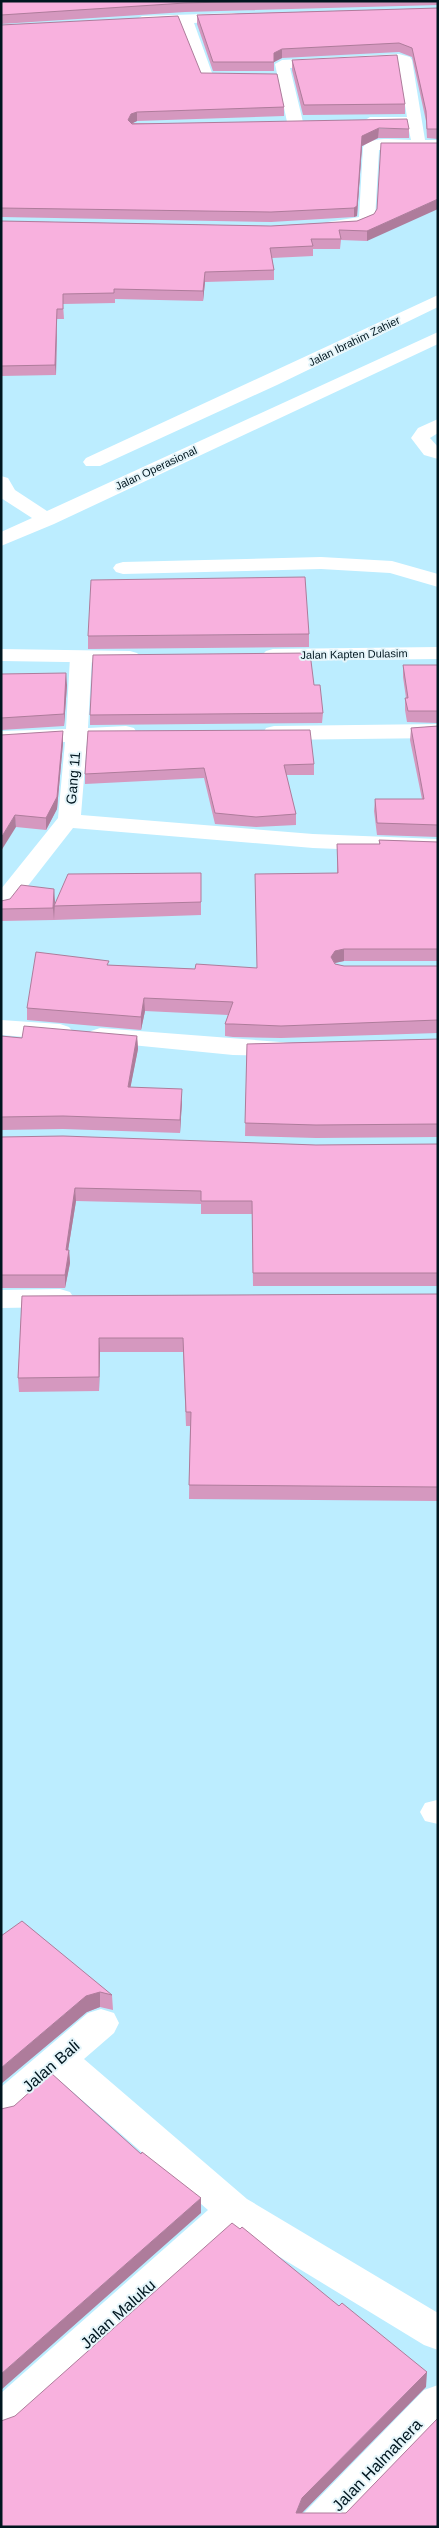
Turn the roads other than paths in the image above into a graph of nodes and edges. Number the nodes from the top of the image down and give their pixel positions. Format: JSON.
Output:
{"nodes":[{"id":1,"x":229,"y":1,"type":"edge"},
{"id":2,"x":185,"y":18,"type":"junction"},
{"id":3,"x":127,"y":21,"type":"edge"},
{"id":4,"x":286,"y":77,"type":"junction"},
{"id":5,"x":416,"y":121,"type":"junction"},
{"id":6,"x":294,"y":122,"type":"junction"},
{"id":7,"x":313,"y":122,"type":"edge"},
{"id":8,"x":350,"y":122,"type":"edge"},
{"id":9,"x":278,"y":124,"type":"edge"},
{"id":10,"x":419,"y":145,"type":"junction"},
{"id":11,"x":438,"y":145,"type":"edge"},
{"id":12,"x":322,"y":226,"type":"edge"},
{"id":13,"x":438,"y":300,"type":"edge"},
{"id":14,"x":436,"y":338,"type":"edge"},
{"id":15,"x":271,"y":381,"type":"junction"},
{"id":16,"x":311,"y":396,"type":"junction"},
{"id":17,"x":438,"y":425,"type":"edge"},
{"id":18,"x":438,"y":453,"type":"edge"},
{"id":19,"x":93,"y":462,"type":"dead end"},
{"id":20,"x":1,"y":482,"type":"edge"},
{"id":21,"x":47,"y":520,"type":"junction"},
{"id":22,"x":1,"y":540,"type":"edge"},
{"id":23,"x":123,"y":568,"type":"dead end"},
{"id":24,"x":438,"y":581,"type":"edge"},
{"id":25,"x":438,"y":653,"type":"edge"},
{"id":26,"x":1,"y":655,"type":"edge"},
{"id":27,"x":250,"y":655,"type":"edge"},
{"id":28,"x":150,"y":656,"type":"edge"},
{"id":29,"x":81,"y":657,"type":"junction"},
{"id":30,"x":438,"y":731,"type":"edge"},
{"id":31,"x":145,"y":733,"type":"edge"},
{"id":32,"x":251,"y":733,"type":"edge"},
{"id":33,"x":76,"y":735,"type":"junction"},
{"id":34,"x":1,"y":738,"type":"edge"},
{"id":35,"x":67,"y":821,"type":"junction"},
{"id":36,"x":438,"y":846,"type":"edge"},
{"id":37,"x":1,"y":905,"type":"edge"},
{"id":38,"x":1,"y":1027,"type":"edge"},
{"id":39,"x":310,"y":1047,"type":"edge"},
{"id":40,"x":1,"y":1298,"type":"edge"},
{"id":41,"x":85,"y":1298,"type":"edge"},
{"id":42,"x":101,"y":2023,"type":"dead end"},
{"id":43,"x":60,"y":2060,"type":"junction"},
{"id":44,"x":1,"y":2109,"type":"edge"},
{"id":45,"x":234,"y":2210,"type":"junction"},
{"id":46,"x":438,"y":2334,"type":"edge"},
{"id":47,"x":438,"y":2402,"type":"edge"},
{"id":48,"x":1,"y":2418,"type":"edge"},
{"id":49,"x":317,"y":2527,"type":"edge"}],
"edges":[{"from":1,"to":2,"type":"street"},
{"from":2,"to":3,"type":"street"},
{"from":2,"to":4,"type":"street"},
{"from":4,"to":5,"type":"street"},
{"from":4,"to":6,"type":"street"},
{"from":5,"to":8,"type":"street"},
{"from":5,"to":10,"type":"street"},
{"from":6,"to":7,"type":"street"},
{"from":6,"to":9,"type":"street"},
{"from":10,"to":11,"type":"street"},
{"from":10,"to":12,"type":"street"},
{"from":13,"to":15,"type":"street","name":"Jalan Ibrahim Zahier"},
{"from":14,"to":16,"type":"street"},
{"from":15,"to":16,"type":"street"},
{"from":15,"to":19,"type":"street"},
{"from":16,"to":21,"type":"street","name":"Jalan Operasional"},
{"from":17,"to":18,"type":"street"},
{"from":20,"to":21,"type":"street"},
{"from":21,"to":22,"type":"street","name":"Jalan Operasional"},
{"from":23,"to":24,"type":"street"},
{"from":25,"to":27,"type":"street","name":"Jalan Kapten Dulasim"},
{"from":26,"to":29,"type":"street"},
{"from":28,"to":29,"type":"street"},
{"from":29,"to":33,"type":"street","name":"Gang 11"},
{"from":30,"to":32,"type":"street"},
{"from":31,"to":33,"type":"street"},
{"from":33,"to":34,"type":"street"},
{"from":33,"to":35,"type":"street","name":"Gang 11"},
{"from":35,"to":36,"type":"street"},
{"from":35,"to":37,"type":"street","name":"Gang 11"},
{"from":38,"to":39,"type":"street"},
{"from":40,"to":41,"type":"street"},
{"from":42,"to":43,"type":"street","name":"Jalan Bali"},
{"from":43,"to":44,"type":"street","name":"Jalan Bali"},
{"from":43,"to":45,"type":"street"},
{"from":45,"to":46,"type":"street"},
{"from":45,"to":48,"type":"street","name":"Jalan Maluku"},
{"from":47,"to":49,"type":"street","name":"Jalan Halmahera"}]}
